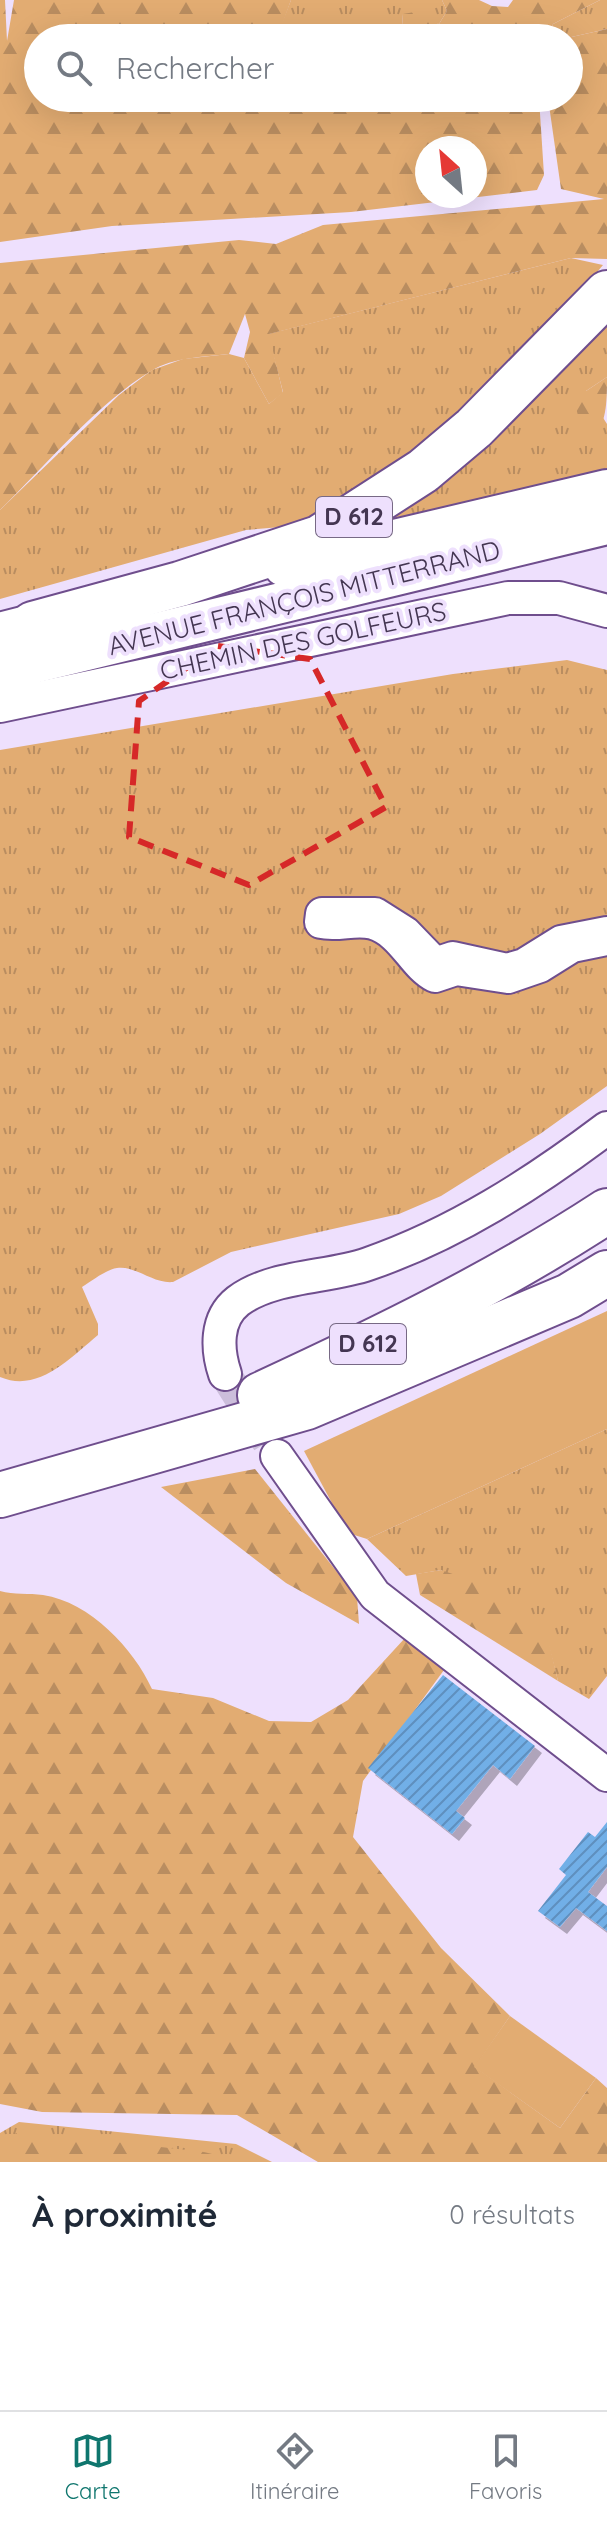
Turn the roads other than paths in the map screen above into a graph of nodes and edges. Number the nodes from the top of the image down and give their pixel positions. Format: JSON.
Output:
{"nodes":[{"id":1,"x":607,"y":293,"type":"edge"},
{"id":2,"x":607,"y":490,"type":"edge"},
{"id":3,"x":607,"y":524,"type":"edge"},
{"id":4,"x":607,"y":611,"type":"edge"},
{"id":5,"x":16,"y":628,"type":"edge"},
{"id":6,"x":0,"y":671,"type":"edge"},
{"id":7,"x":0,"y":706,"type":"edge"},
{"id":8,"x":607,"y":933,"type":"edge"},
{"id":9,"x":607,"y":939,"type":"edge"},
{"id":10,"x":607,"y":1128,"type":"edge"},
{"id":11,"x":607,"y":1211,"type":"edge"},
{"id":12,"x":607,"y":1252,"type":"edge"},
{"id":13,"x":607,"y":1273,"type":"edge"},
{"id":14,"x":446,"y":1346,"type":"junction"},
{"id":15,"x":225,"y":1374,"type":"tunnel mouth"},
{"id":16,"x":277,"y":1456,"type":"tunnel mouth"},
{"id":17,"x":119,"y":1460,"type":"junction"},
{"id":18,"x":0,"y":1495,"type":"edge"},
{"id":19,"x":607,"y":1775,"type":"edge"}],
"edges":[{"from":1,"to":5,"type":"highway","number":"D 612"},
{"from":2,"to":5,"type":"main road","name":"AVENUE FRANÇOIS MITTERRAND"},
{"from":3,"to":6,"type":"main road","name":"AVENUE FRANÇOIS MITTERRAND"},
{"from":4,"to":7,"type":"street","name":"CHEMIN DES GOLFEURS"},
{"from":8,"to":9,"type":"street"},
{"from":10,"to":15,"type":"street"},
{"from":11,"to":17,"type":"highway","number":"D 612"},
{"from":12,"to":14,"type":"highway","number":"D 612"},
{"from":13,"to":14,"type":"highway","number":"D 612"},
{"from":14,"to":17,"type":"highway","number":"D 612"},
{"from":16,"to":19,"type":"street"},
{"from":17,"to":18,"type":"highway","number":"D 612"}]}
